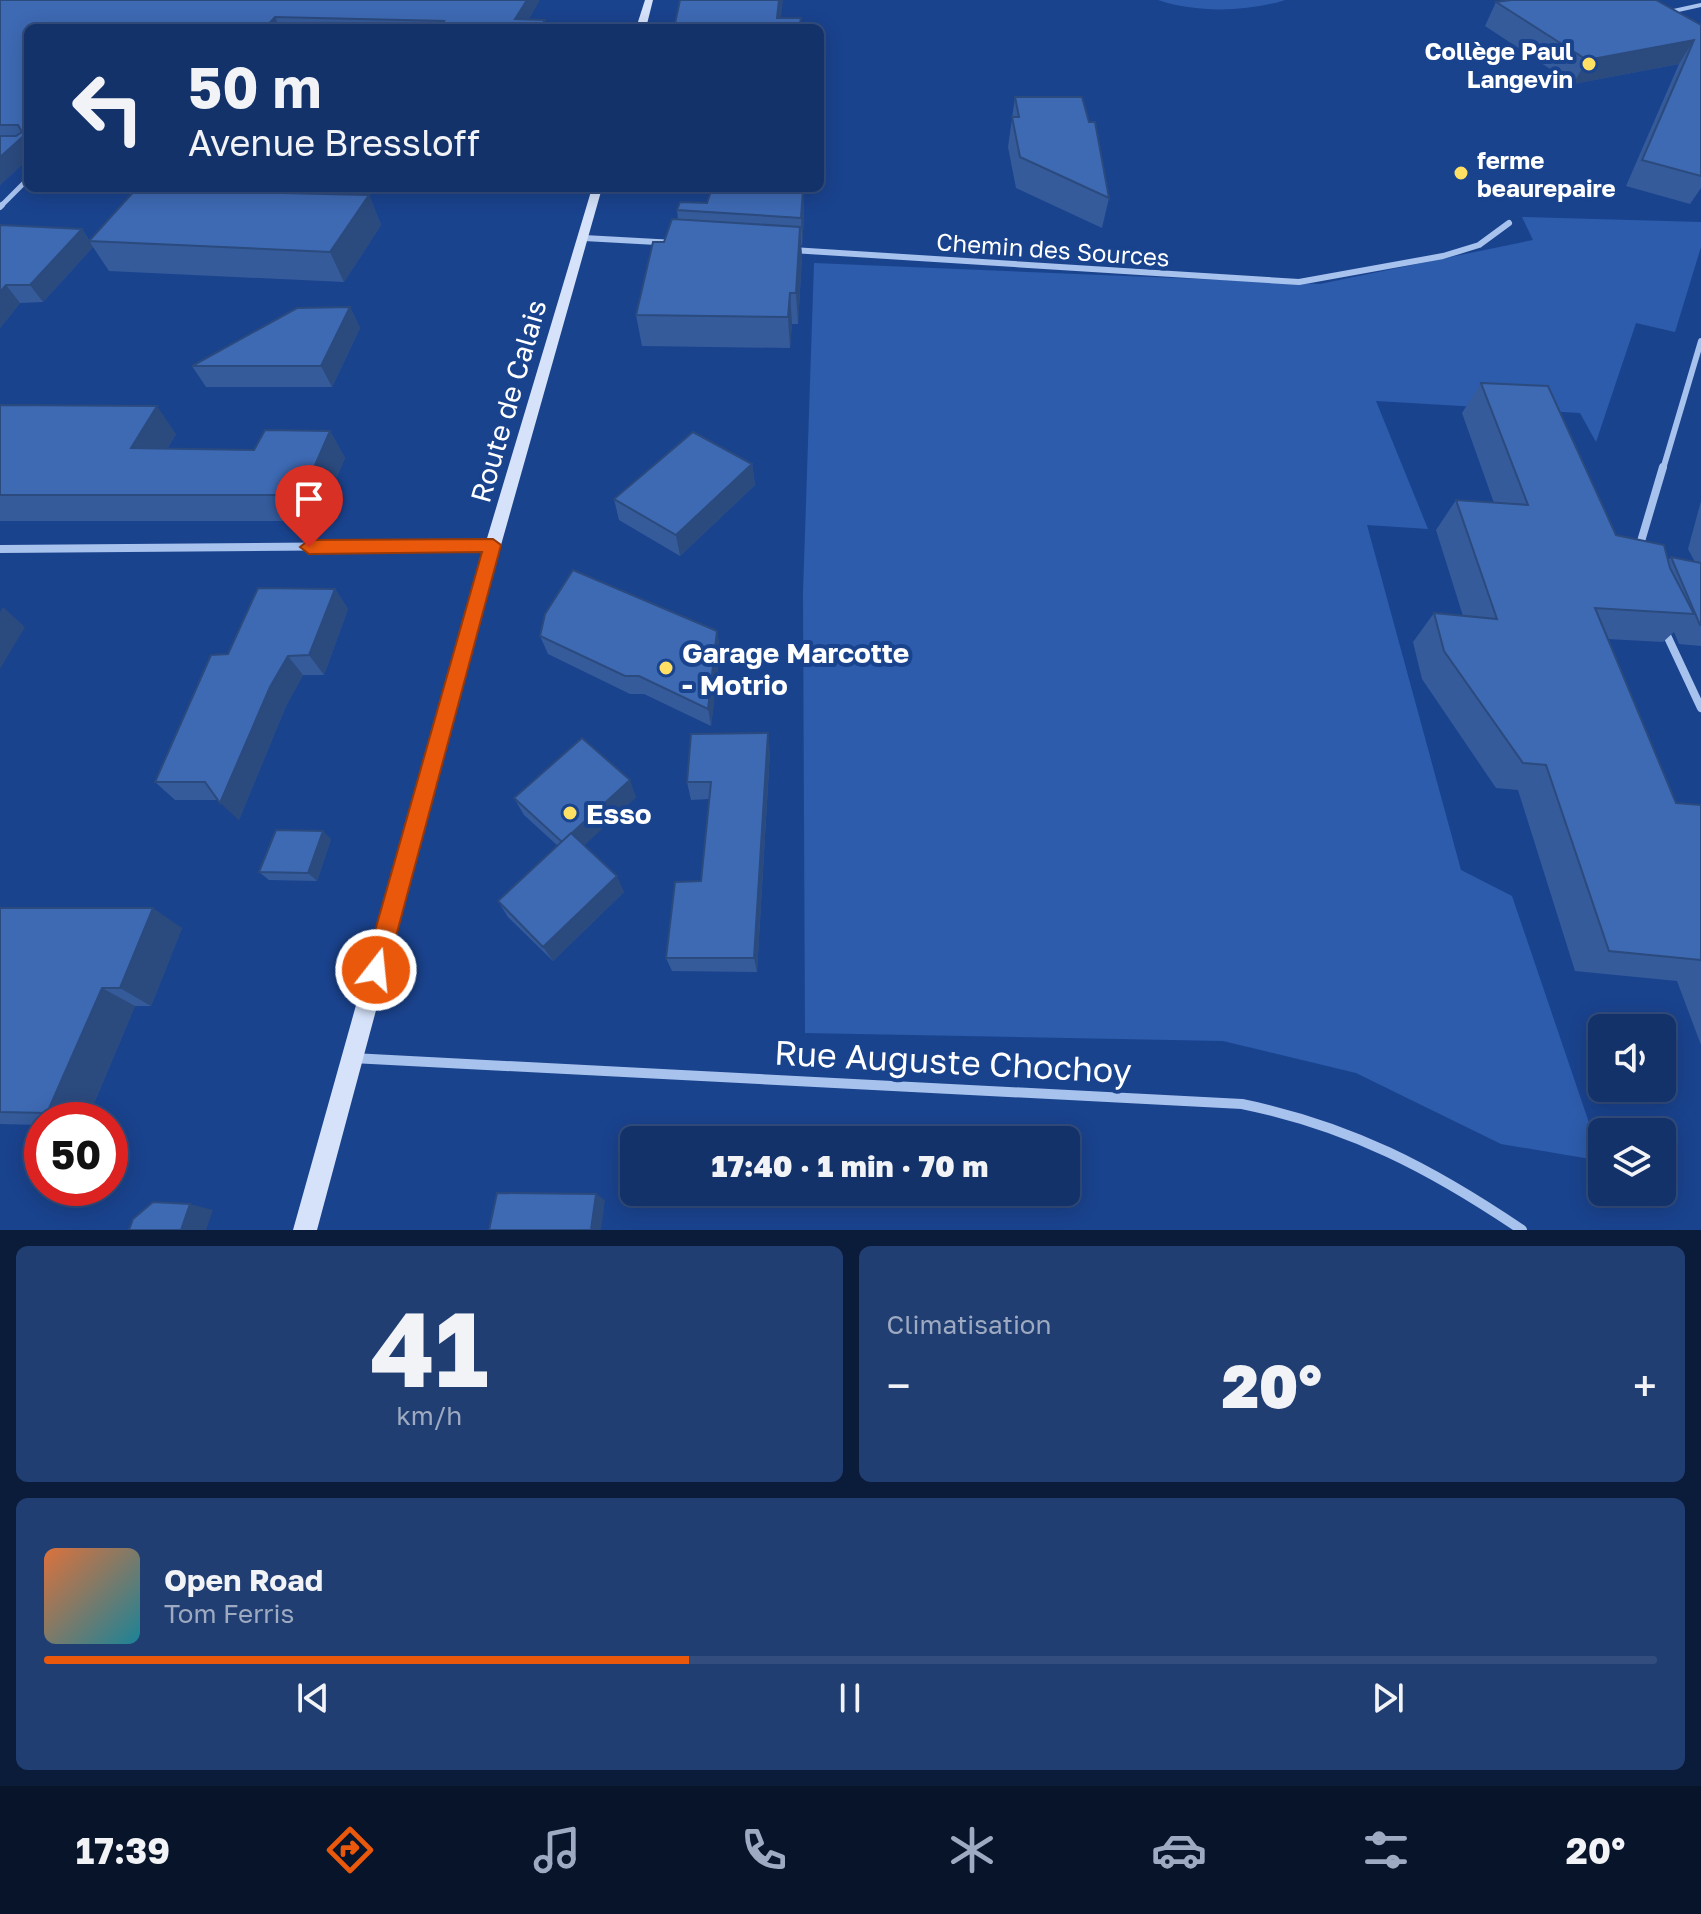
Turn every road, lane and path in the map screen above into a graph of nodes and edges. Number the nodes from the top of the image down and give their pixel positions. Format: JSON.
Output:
{"nodes":[{"id":1,"x":649,"y":0,"type":"edge"},
{"id":2,"x":1701,"y":5,"type":"edge"},
{"id":3,"x":1664,"y":13,"type":"edge"},
{"id":4,"x":642,"y":24,"type":"edge"},
{"id":5,"x":24,"y":183,"type":"edge"},
{"id":6,"x":596,"y":192,"type":"edge"},
{"id":7,"x":0,"y":207,"type":"edge"},
{"id":8,"x":1509,"y":223,"type":"dead end"},
{"id":9,"x":584,"y":238,"type":"junction"},
{"id":10,"x":689,"y":244,"type":"edge"},
{"id":11,"x":780,"y":249,"type":"edge"},
{"id":12,"x":1701,"y":341,"type":"edge"},
{"id":13,"x":493,"y":545,"type":"junction"},
{"id":14,"x":0,"y":549,"type":"edge"},
{"id":15,"x":1638,"y":555,"type":"edge"},
{"id":16,"x":1661,"y":622,"type":"edge"},
{"id":17,"x":1701,"y":708,"type":"edge"},
{"id":18,"x":352,"y":1058,"type":"junction"},
{"id":19,"x":305,"y":1230,"type":"edge"},
{"id":20,"x":1522,"y":1230,"type":"edge"}],
"edges":[{"from":1,"to":4,"type":"main road"},
{"from":2,"to":3,"type":"lane"},
{"from":5,"to":7,"type":"street"},
{"from":6,"to":9,"type":"main road","name":"Route de Calais"},
{"from":8,"to":11,"type":"street","name":"Chemin des Sources"},
{"from":9,"to":10,"type":"street"},
{"from":9,"to":13,"type":"main road","name":"Route de Calais"},
{"from":12,"to":15,"type":"street"},
{"from":13,"to":14,"type":"street"},
{"from":13,"to":18,"type":"main road","name":"Route de Calais"},
{"from":16,"to":17,"type":"street"},
{"from":18,"to":19,"type":"main road","name":"Route de Calais"},
{"from":18,"to":20,"type":"street","name":"Rue Auguste Chochoy"}]}
